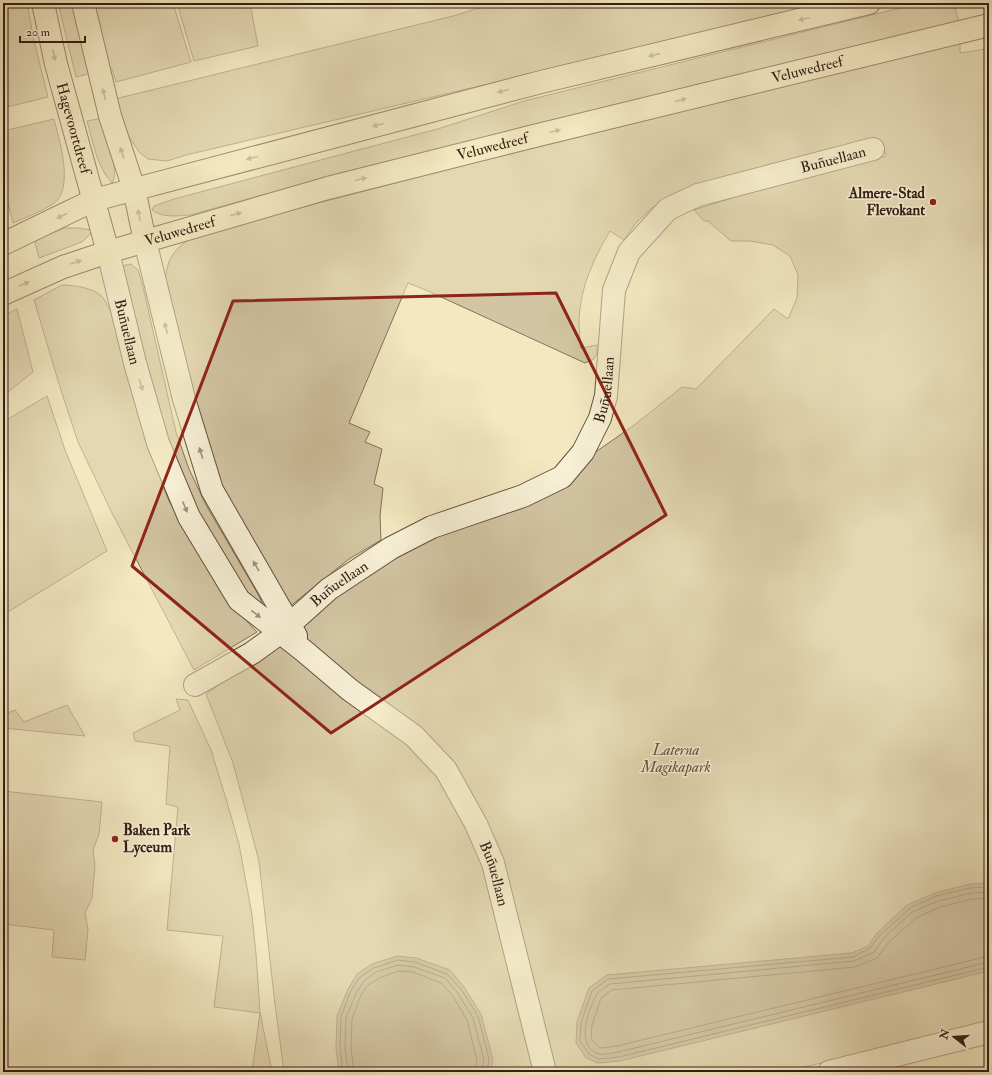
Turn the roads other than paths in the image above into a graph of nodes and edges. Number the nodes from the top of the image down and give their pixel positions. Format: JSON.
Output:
{"nodes":[{"id":1,"x":43,"y":3,"type":"edge"},
{"id":2,"x":83,"y":3,"type":"edge"},
{"id":3,"x":869,"y":3,"type":"edge"},
{"id":4,"x":989,"y":25,"type":"edge"},
{"id":5,"x":873,"y":149,"type":"dead end"},
{"id":6,"x":134,"y":189,"type":"junction"},
{"id":7,"x":94,"y":200,"type":"junction"},
{"id":8,"x":145,"y":241,"type":"junction"},
{"id":9,"x":3,"y":244,"type":"edge"},
{"id":10,"x":108,"y":252,"type":"junction"},
{"id":11,"x":3,"y":294,"type":"edge"},
{"id":12,"x":285,"y":628,"type":"junction"},
{"id":13,"x":195,"y":685,"type":"dead end"},
{"id":14,"x":989,"y":1032,"type":"edge"},
{"id":15,"x":545,"y":1072,"type":"edge"},
{"id":16,"x":829,"y":1072,"type":"edge"}],
"edges":[{"from":1,"to":7,"type":"main road","name":"Hagevoortdreef","one_way":true},
{"from":6,"to":2,"type":"main road","one_way":true},
{"from":3,"to":6,"type":"main road","one_way":true},
{"from":8,"to":4,"type":"main road","name":"Veluwedreef","one_way":true},
{"from":5,"to":12,"type":"street","name":"Buñuellaan"},
{"from":6,"to":7,"type":"main road"},
{"from":8,"to":6,"type":"main road","one_way":true},
{"from":7,"to":9,"type":"main road","one_way":true},
{"from":7,"to":10,"type":"main road","name":"Hagevoortdreef"},
{"from":8,"to":10,"type":"main road","name":"Veluwedreef"},
{"from":12,"to":8,"type":"street","name":"Buñuellaan","one_way":true},
{"from":11,"to":10,"type":"main road","name":"Veluwedreef","one_way":true},
{"from":10,"to":12,"type":"street","name":"Buñuellaan","one_way":true},
{"from":12,"to":13,"type":"street","name":"Buñuellaan"},
{"from":12,"to":15,"type":"street","name":"Buñuellaan"},
{"from":14,"to":16,"type":"street"}]}
